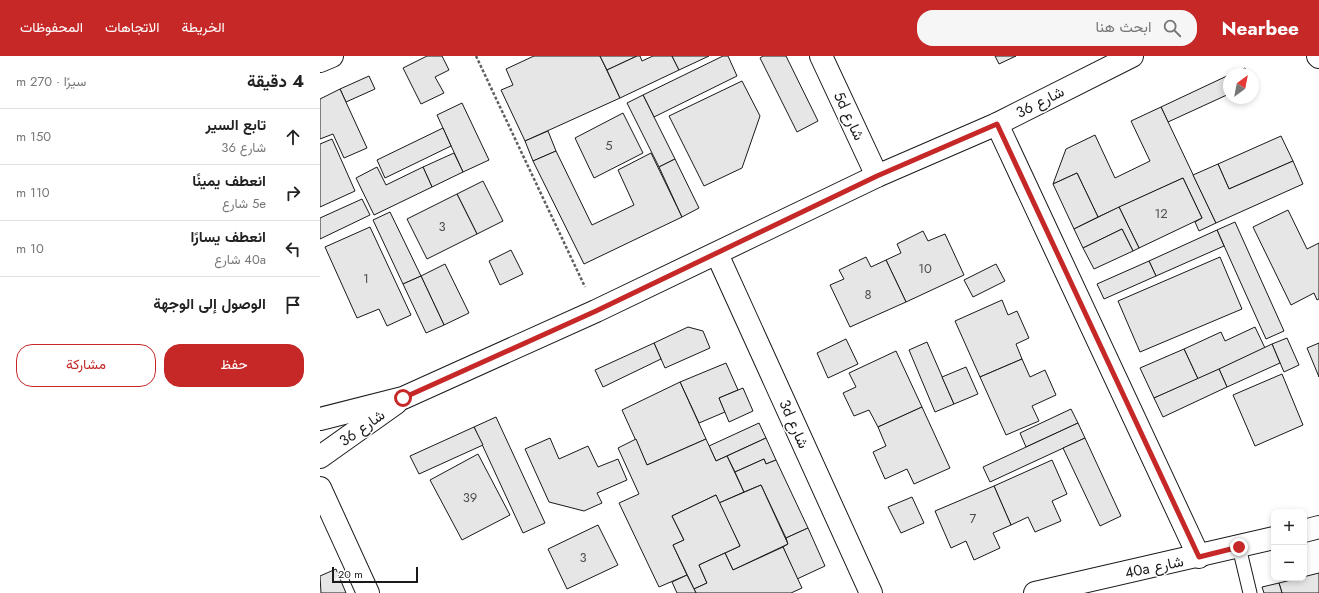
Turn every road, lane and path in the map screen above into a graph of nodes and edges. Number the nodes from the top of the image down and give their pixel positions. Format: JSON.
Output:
{"nodes":[{"id":1,"x":332,"y":56,"type":"edge"},
{"id":2,"x":476,"y":56,"type":"edge"},
{"id":3,"x":822,"y":56,"type":"edge"},
{"id":4,"x":1132,"y":56,"type":"edge"},
{"id":5,"x":320,"y":61,"type":"edge"},
{"id":6,"x":997,"y":124,"type":"junction"},
{"id":7,"x":877,"y":176,"type":"junction"},
{"id":8,"x":717,"y":254,"type":"junction"},
{"id":9,"x":596,"y":311,"type":"junction"},
{"id":10,"x":403,"y":398,"type":"junction"},
{"id":11,"x":320,"y":419,"type":"edge"},
{"id":12,"x":320,"y":457,"type":"edge"},
{"id":13,"x":320,"y":488,"type":"edge"},
{"id":14,"x":1319,"y":527,"type":"edge"},
{"id":15,"x":1307,"y":530,"type":"edge"},
{"id":16,"x":1271,"y":539,"type":"edge"},
{"id":17,"x":1239,"y":547,"type":"junction"},
{"id":18,"x":1199,"y":557,"type":"junction"},
{"id":19,"x":368,"y":593,"type":"edge"},
{"id":20,"x":871,"y":593,"type":"edge"},
{"id":21,"x":1035,"y":593,"type":"edge"},
{"id":22,"x":1250,"y":593,"type":"edge"}],
"edges":[{"from":1,"to":5,"type":"street"},
{"from":2,"to":9,"type":"path"},
{"from":3,"to":7,"type":"street","name":"5d شارع"},
{"from":4,"to":6,"type":"street","name":"شارع 36"},
{"from":6,"to":7,"type":"street","name":"شارع 36"},
{"from":6,"to":18,"type":"street"},
{"from":7,"to":8,"type":"street","name":"شارع 36"},
{"from":8,"to":9,"type":"street","name":"شارع 36"},
{"from":8,"to":20,"type":"street","name":"3d شارع"},
{"from":9,"to":10,"type":"street","name":"شارع 36"},
{"from":10,"to":11,"type":"street","name":"شارع 36"},
{"from":10,"to":12,"type":"street","name":"شارع 36"},
{"from":13,"to":19,"type":"street"},
{"from":14,"to":15,"type":"street"},
{"from":16,"to":17,"type":"street","name":"40a شارع"},
{"from":17,"to":18,"type":"street","name":"40a شارع"},
{"from":17,"to":22,"type":"lane"},
{"from":18,"to":21,"type":"street","name":"40a شارع"}]}
